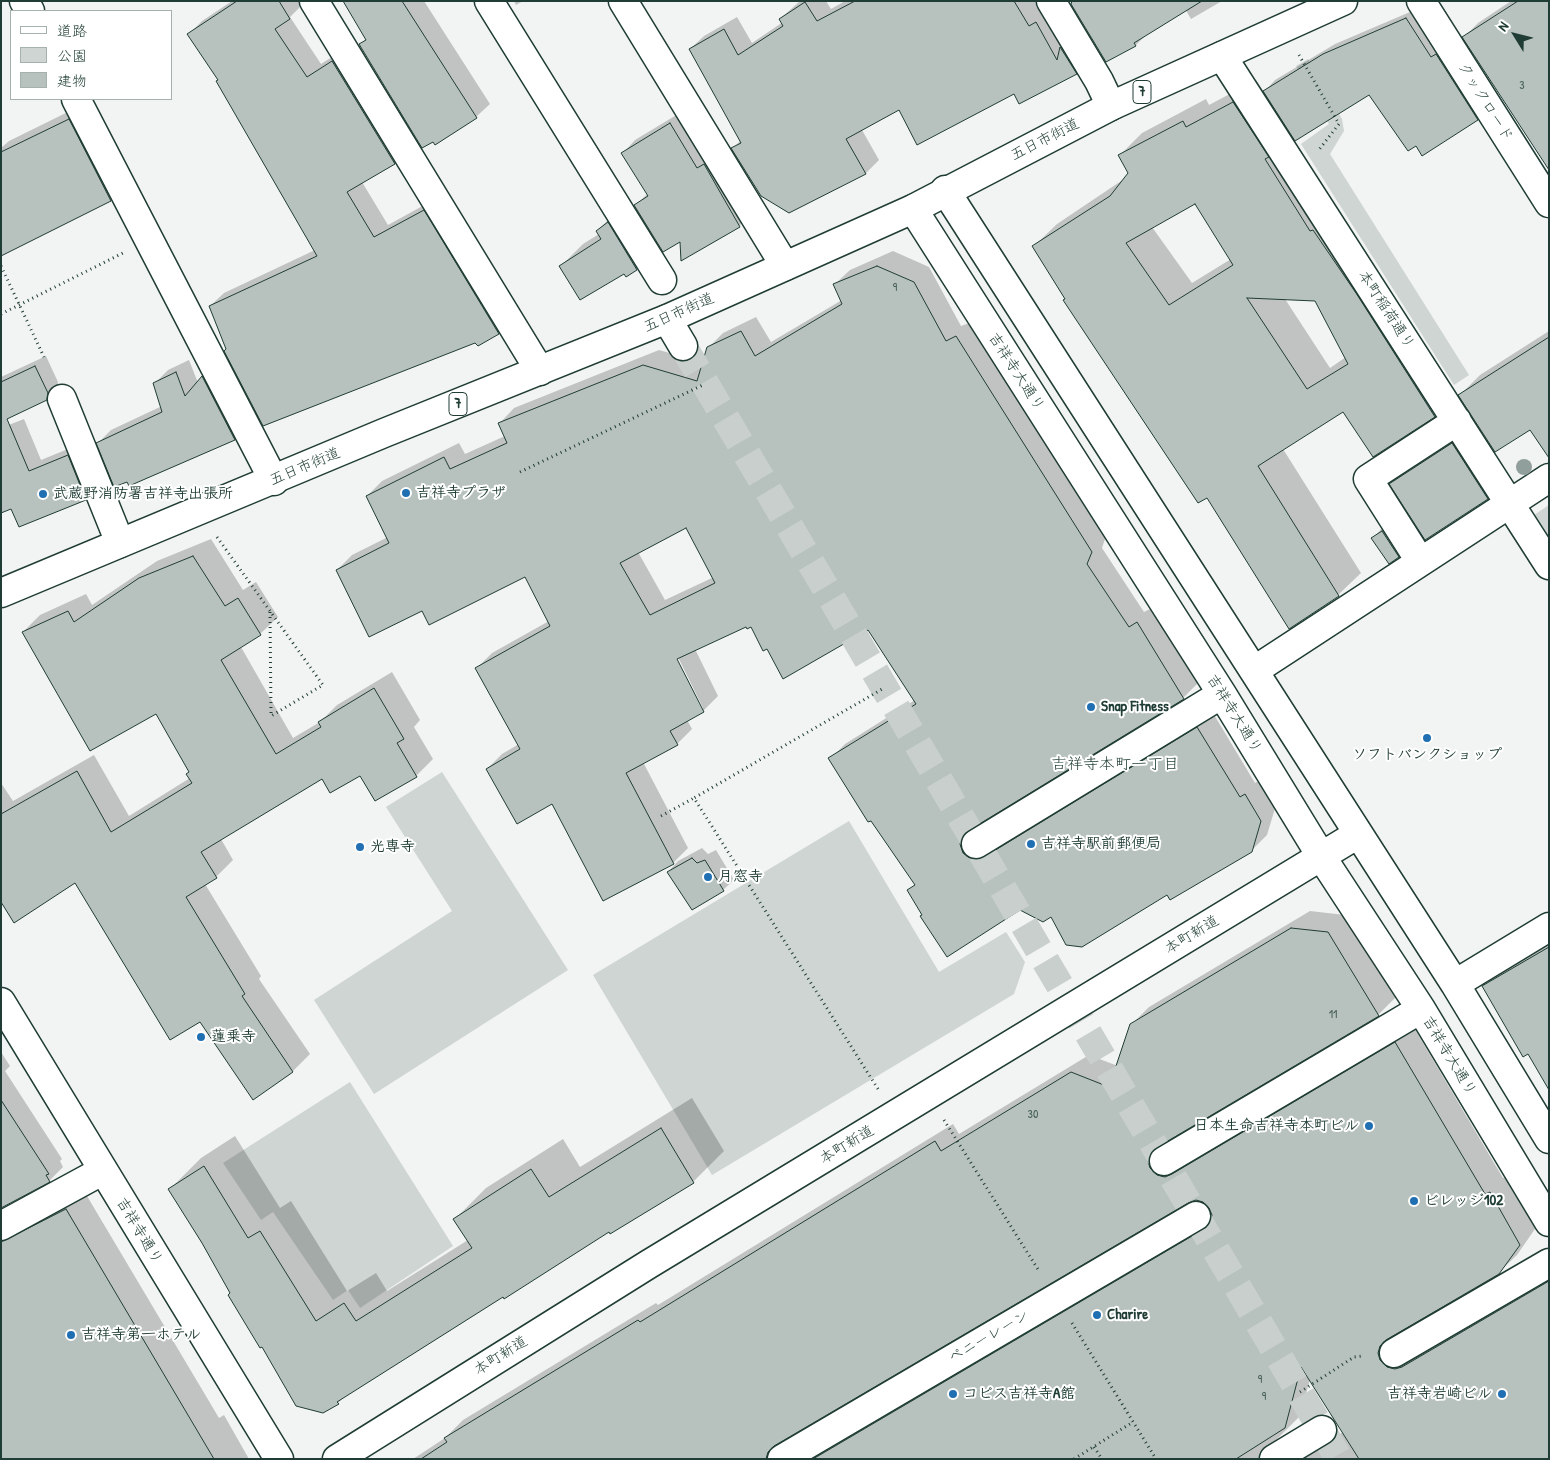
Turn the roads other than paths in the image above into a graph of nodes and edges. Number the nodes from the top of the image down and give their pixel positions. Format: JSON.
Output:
{"nodes":[{"id":1,"x":314,"y":1,"type":"edge"},
{"id":2,"x":490,"y":1,"type":"edge"},
{"id":3,"x":623,"y":1,"type":"edge"},
{"id":4,"x":1051,"y":1,"type":"edge"},
{"id":5,"x":1343,"y":1,"type":"edge"},
{"id":6,"x":1421,"y":1,"type":"edge"},
{"id":7,"x":1222,"y":56,"type":"junction"},
{"id":8,"x":77,"y":100,"type":"edge"},
{"id":9,"x":1111,"y":106,"type":"junction"},
{"id":10,"x":945,"y":190,"type":"junction"},
{"id":11,"x":1549,"y":204,"type":"edge"},
{"id":12,"x":912,"y":208,"type":"junction"},
{"id":13,"x":786,"y":266,"type":"junction"},
{"id":14,"x":662,"y":280,"type":"dead end"},
{"id":15,"x":667,"y":319,"type":"junction"},
{"id":16,"x":683,"y":346,"type":"tunnel mouth"},
{"id":17,"x":540,"y":371,"type":"junction"},
{"id":18,"x":62,"y":399,"type":"dead end"},
{"id":19,"x":1457,"y":421,"type":"junction"},
{"id":20,"x":1549,"y":478,"type":"edge"},
{"id":21,"x":274,"y":481,"type":"junction"},
{"id":22,"x":1510,"y":503,"type":"junction"},
{"id":23,"x":120,"y":543,"type":"junction"},
{"id":24,"x":1420,"y":562,"type":"junction"},
{"id":25,"x":1549,"y":565,"type":"edge"},
{"id":26,"x":1,"y":593,"type":"edge"},
{"id":27,"x":1255,"y":670,"type":"junction"},
{"id":28,"x":1222,"y":694,"type":"junction"},
{"id":29,"x":1358,"y":834,"type":"junction"},
{"id":30,"x":976,"y":844,"type":"dead end"},
{"id":31,"x":1321,"y":856,"type":"junction"},
{"id":32,"x":1549,"y":927,"type":"edge"},
{"id":33,"x":1456,"y":984,"type":"junction"},
{"id":34,"x":1,"y":1002,"type":"edge"},
{"id":35,"x":1421,"y":1009,"type":"junction"},
{"id":36,"x":1549,"y":1139,"type":"edge"},
{"id":37,"x":1164,"y":1161,"type":"dead end"},
{"id":38,"x":102,"y":1171,"type":"junction"},
{"id":39,"x":1196,"y":1216,"type":"dead end"},
{"id":40,"x":1549,"y":1222,"type":"edge"},
{"id":41,"x":1,"y":1226,"type":"edge"},
{"id":42,"x":1549,"y":1263,"type":"edge"},
{"id":43,"x":1394,"y":1353,"type":"road end"},
{"id":44,"x":1322,"y":1430,"type":"dead end"},
{"id":45,"x":279,"y":1459,"type":"edge"},
{"id":46,"x":337,"y":1459,"type":"edge"},
{"id":47,"x":782,"y":1459,"type":"edge"},
{"id":48,"x":1274,"y":1459,"type":"edge"}],
"edges":[{"from":1,"to":17,"type":"street"},
{"from":2,"to":14,"type":"street"},
{"from":3,"to":13,"type":"street"},
{"from":4,"to":9,"type":"street"},
{"from":5,"to":7,"type":"street","name":"五日市街道","number":"7"},
{"from":6,"to":11,"type":"street","name":"クックロード"},
{"from":7,"to":9,"type":"street","name":"五日市街道","number":"7"},
{"from":7,"to":19,"type":"street","name":"本町稲荷通り"},
{"from":8,"to":21,"type":"street"},
{"from":9,"to":10,"type":"street","name":"五日市街道","number":"7"},
{"from":10,"to":12,"type":"street","name":"五日市街道","number":"7"},
{"from":10,"to":27,"type":"street"},
{"from":12,"to":13,"type":"street","name":"五日市街道","number":"7"},
{"from":12,"to":28,"type":"street","name":"吉祥寺大通り"},
{"from":13,"to":15,"type":"street","name":"五日市街道","number":"7"},
{"from":15,"to":16,"type":"street"},
{"from":15,"to":17,"type":"street","name":"五日市街道","number":"7"},
{"from":17,"to":21,"type":"street","name":"五日市街道","number":"7"},
{"from":18,"to":23,"type":"street"},
{"from":19,"to":22,"type":"street","name":"本町稲荷通り"},
{"from":19,"to":24,"type":"street"},
{"from":20,"to":22,"type":"street"},
{"from":21,"to":23,"type":"street","name":"五日市街道","number":"7"},
{"from":22,"to":24,"type":"street"},
{"from":22,"to":25,"type":"street","name":"本町稲荷通り"},
{"from":23,"to":26,"type":"street","name":"五日市街道","number":"7"},
{"from":24,"to":27,"type":"street"},
{"from":27,"to":29,"type":"street"},
{"from":28,"to":30,"type":"street"},
{"from":28,"to":31,"type":"street","name":"吉祥寺大通り"},
{"from":29,"to":31,"type":"street","name":"本町新道"},
{"from":29,"to":33,"type":"street"},
{"from":31,"to":35,"type":"street","name":"吉祥寺大通り"},
{"from":31,"to":46,"type":"street","name":"本町新道"},
{"from":32,"to":33,"type":"street"},
{"from":33,"to":36,"type":"street"},
{"from":34,"to":38,"type":"street","name":"吉祥寺通り"},
{"from":35,"to":37,"type":"street"},
{"from":35,"to":40,"type":"street","name":"吉祥寺大通り"},
{"from":38,"to":41,"type":"street"},
{"from":38,"to":45,"type":"street","name":"吉祥寺通り"},
{"from":39,"to":47,"type":"street","name":"ペニーレーン"},
{"from":42,"to":43,"type":"street"},
{"from":44,"to":48,"type":"street"}]}
